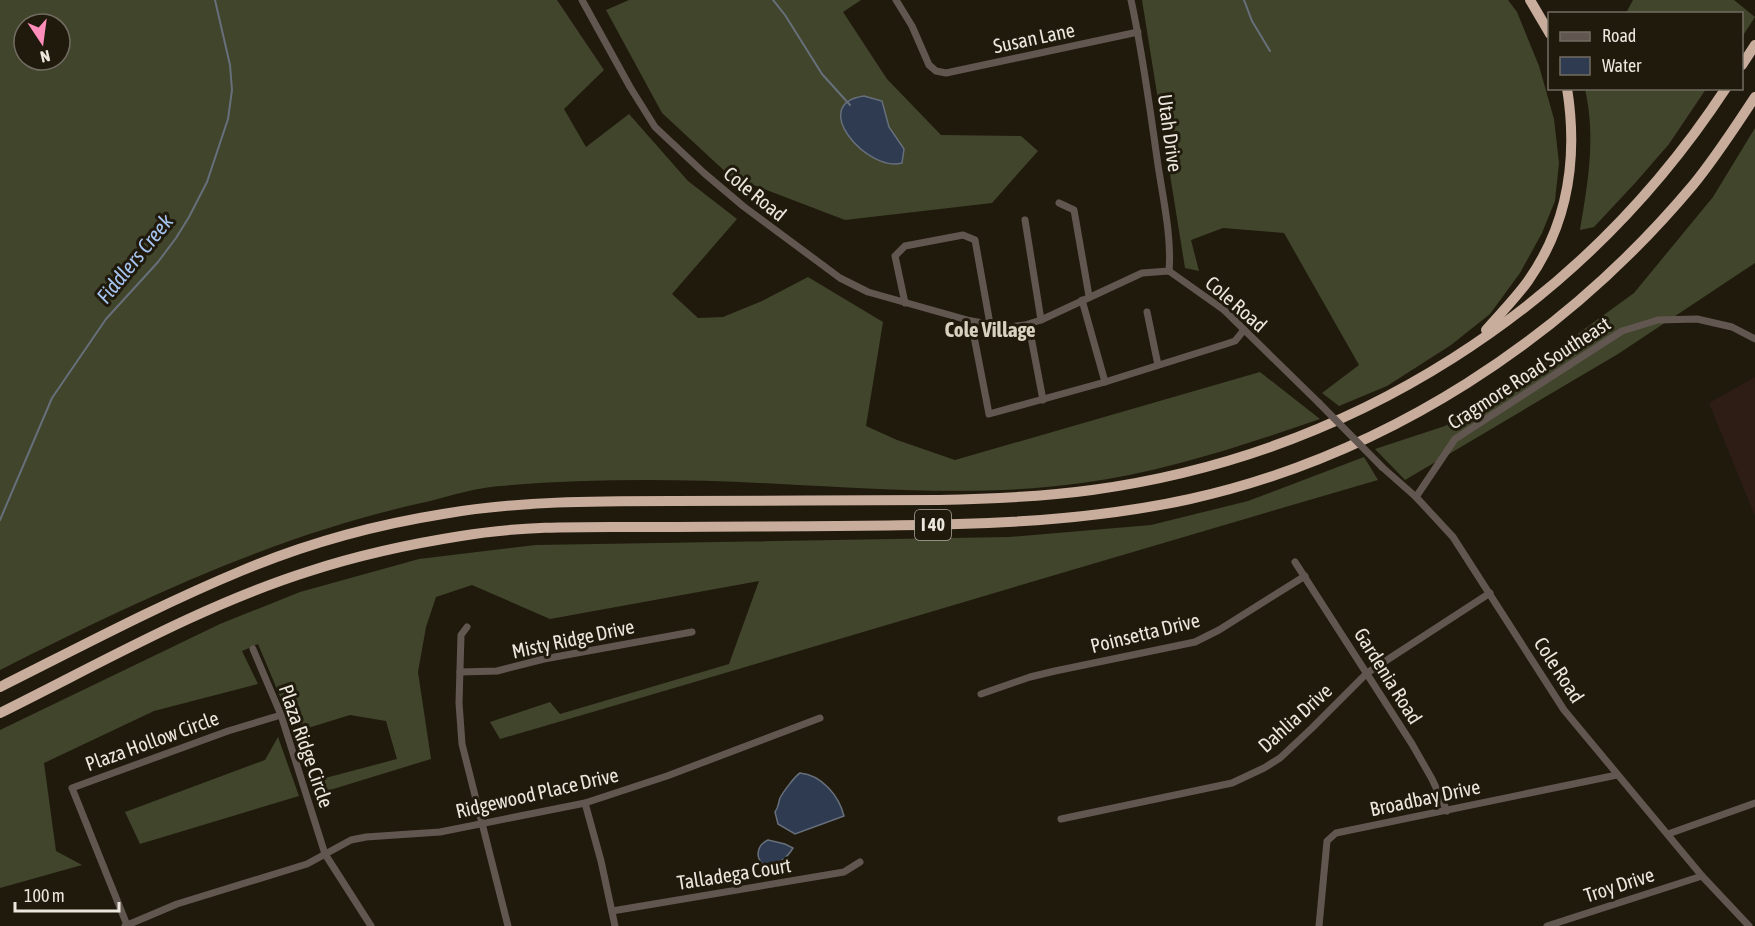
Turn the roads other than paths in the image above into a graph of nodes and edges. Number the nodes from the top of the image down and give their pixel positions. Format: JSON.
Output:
{"nodes":[{"id":1,"x":582,"y":0,"type":"edge"},
{"id":2,"x":896,"y":0,"type":"edge"},
{"id":3,"x":1131,"y":0,"type":"edge"},
{"id":4,"x":1530,"y":0,"type":"edge"},
{"id":5,"x":1548,"y":31,"type":"edge"},
{"id":6,"x":1138,"y":32,"type":"junction"},
{"id":7,"x":1755,"y":45,"type":"edge"},
{"id":8,"x":1743,"y":63,"type":"edge"},
{"id":9,"x":1567,"y":90,"type":"edge"},
{"id":10,"x":1725,"y":90,"type":"edge"},
{"id":11,"x":1755,"y":97,"type":"edge"},
{"id":12,"x":1059,"y":203,"type":"dead end"},
{"id":13,"x":1025,"y":220,"type":"dead end"},
{"id":14,"x":1169,"y":271,"type":"junction"},
{"id":15,"x":904,"y":299,"type":"junction"},
{"id":16,"x":1085,"y":300,"type":"junction"},
{"id":17,"x":1147,"y":312,"type":"dead end"},
{"id":18,"x":1041,"y":320,"type":"junction"},
{"id":19,"x":971,"y":321,"type":"junction"},
{"id":20,"x":990,"y":324,"type":"junction"},
{"id":21,"x":1244,"y":330,"type":"junction"},
{"id":22,"x":1030,"y":337,"type":"dead end"},
{"id":23,"x":1755,"y":339,"type":"edge"},
{"id":24,"x":1469,"y":349,"type":"junction"},
{"id":25,"x":1158,"y":365,"type":"junction"},
{"id":26,"x":1105,"y":382,"type":"junction"},
{"id":27,"x":1043,"y":400,"type":"junction"},
{"id":28,"x":1416,"y":497,"type":"junction"},
{"id":29,"x":1295,"y":562,"type":"dead end"},
{"id":30,"x":1305,"y":576,"type":"junction"},
{"id":31,"x":1490,"y":593,"type":"junction"},
{"id":32,"x":467,"y":627,"type":"dead end"},
{"id":33,"x":692,"y":632,"type":"dead end"},
{"id":34,"x":253,"y":649,"type":"dead end"},
{"id":35,"x":460,"y":672,"type":"junction"},
{"id":36,"x":1367,"y":673,"type":"junction"},
{"id":37,"x":0,"y":687,"type":"edge"},
{"id":38,"x":981,"y":694,"type":"dead end"},
{"id":39,"x":0,"y":714,"type":"edge"},
{"id":40,"x":281,"y":715,"type":"junction"},
{"id":41,"x":820,"y":718,"type":"dead end"},
{"id":42,"x":1617,"y":775,"type":"junction"},
{"id":43,"x":585,"y":802,"type":"junction"},
{"id":44,"x":1755,"y":803,"type":"edge"},
{"id":45,"x":1447,"y":811,"type":"junction"},
{"id":46,"x":1061,"y":819,"type":"dead end"},
{"id":47,"x":483,"y":824,"type":"junction"},
{"id":48,"x":1668,"y":834,"type":"junction"},
{"id":49,"x":325,"y":854,"type":"junction"},
{"id":50,"x":860,"y":862,"type":"dead end"},
{"id":51,"x":1702,"y":876,"type":"junction"},
{"id":52,"x":612,"y":911,"type":"junction"},
{"id":53,"x":126,"y":926,"type":"edge"},
{"id":54,"x":371,"y":926,"type":"edge"},
{"id":55,"x":508,"y":926,"type":"edge"},
{"id":56,"x":615,"y":926,"type":"edge"},
{"id":57,"x":1319,"y":926,"type":"edge"},
{"id":58,"x":1547,"y":926,"type":"edge"},
{"id":59,"x":1749,"y":926,"type":"edge"}],
"edges":[{"from":1,"to":15,"type":"street","name":"Cole Road"},
{"from":2,"to":6,"type":"street","name":"Susan Lane"},
{"from":3,"to":6,"type":"street","name":"Utah Drive"},
{"from":4,"to":5,"type":"highway"},
{"from":6,"to":14,"type":"street","name":"Utah Drive"},
{"from":7,"to":8,"type":"highway"},
{"from":9,"to":24,"type":"highway"},
{"from":10,"to":24,"type":"highway","number":"I 40"},
{"from":11,"to":39,"type":"highway","number":"I 40"},
{"from":12,"to":16,"type":"street"},
{"from":13,"to":18,"type":"street"},
{"from":14,"to":16,"type":"street","name":"Cole Road"},
{"from":14,"to":21,"type":"street","name":"Cole Road"},
{"from":15,"to":19,"type":"street","name":"Cole Road"},
{"from":15,"to":20,"type":"street"},
{"from":16,"to":18,"type":"street","name":"Cole Road"},
{"from":16,"to":26,"type":"street"},
{"from":17,"to":25,"type":"street"},
{"from":18,"to":20,"type":"street","name":"Cole Road"},
{"from":19,"to":20,"type":"street","name":"Cole Road"},
{"from":19,"to":27,"type":"street"},
{"from":21,"to":25,"type":"street"},
{"from":21,"to":28,"type":"street","name":"Cole Road","bridge":true},
{"from":22,"to":27,"type":"street"},
{"from":23,"to":28,"type":"street","name":"Cragmore Road Southeast"},
{"from":24,"to":37,"type":"highway","number":"I 40"},
{"from":25,"to":26,"type":"street"},
{"from":26,"to":27,"type":"street"},
{"from":28,"to":31,"type":"street","name":"Cole Road"},
{"from":29,"to":30,"type":"street","name":"Gardenia Road"},
{"from":30,"to":36,"type":"street","name":"Gardenia Road"},
{"from":30,"to":38,"type":"street","name":"Poinsetta Drive"},
{"from":31,"to":36,"type":"street","name":"Dahlia Drive"},
{"from":31,"to":42,"type":"street","name":"Cole Road"},
{"from":32,"to":35,"type":"street"},
{"from":33,"to":35,"type":"street","name":"Misty Ridge Drive"},
{"from":34,"to":40,"type":"street","name":"Plaza Ridge Circle"},
{"from":35,"to":47,"type":"street"},
{"from":36,"to":45,"type":"street","name":"Gardenia Road"},
{"from":36,"to":46,"type":"street","name":"Dahlia Drive"},
{"from":40,"to":49,"type":"street","name":"Plaza Ridge Circle"},
{"from":40,"to":53,"type":"street","name":"Plaza Hollow Circle"},
{"from":41,"to":43,"type":"street","name":"Ridgewood Place Drive"},
{"from":42,"to":45,"type":"street","name":"Broadbay Drive"},
{"from":42,"to":48,"type":"street","name":"Cole Road"},
{"from":43,"to":47,"type":"street","name":"Ridgewood Place Drive"},
{"from":43,"to":52,"type":"street"},
{"from":44,"to":48,"type":"street"},
{"from":45,"to":57,"type":"street","name":"Broadbay Drive"},
{"from":47,"to":49,"type":"street","name":"Ridgewood Place Drive"},
{"from":47,"to":55,"type":"street"},
{"from":48,"to":51,"type":"street","name":"Cole Road"},
{"from":49,"to":53,"type":"street","name":"Ridgewood Place Drive"},
{"from":49,"to":54,"type":"street","name":"Plaza Ridge Circle"},
{"from":50,"to":52,"type":"street","name":"Talladega Court"},
{"from":51,"to":58,"type":"street","name":"Troy Drive"},
{"from":51,"to":59,"type":"street","name":"Cole Road"},
{"from":52,"to":56,"type":"street"}]}
